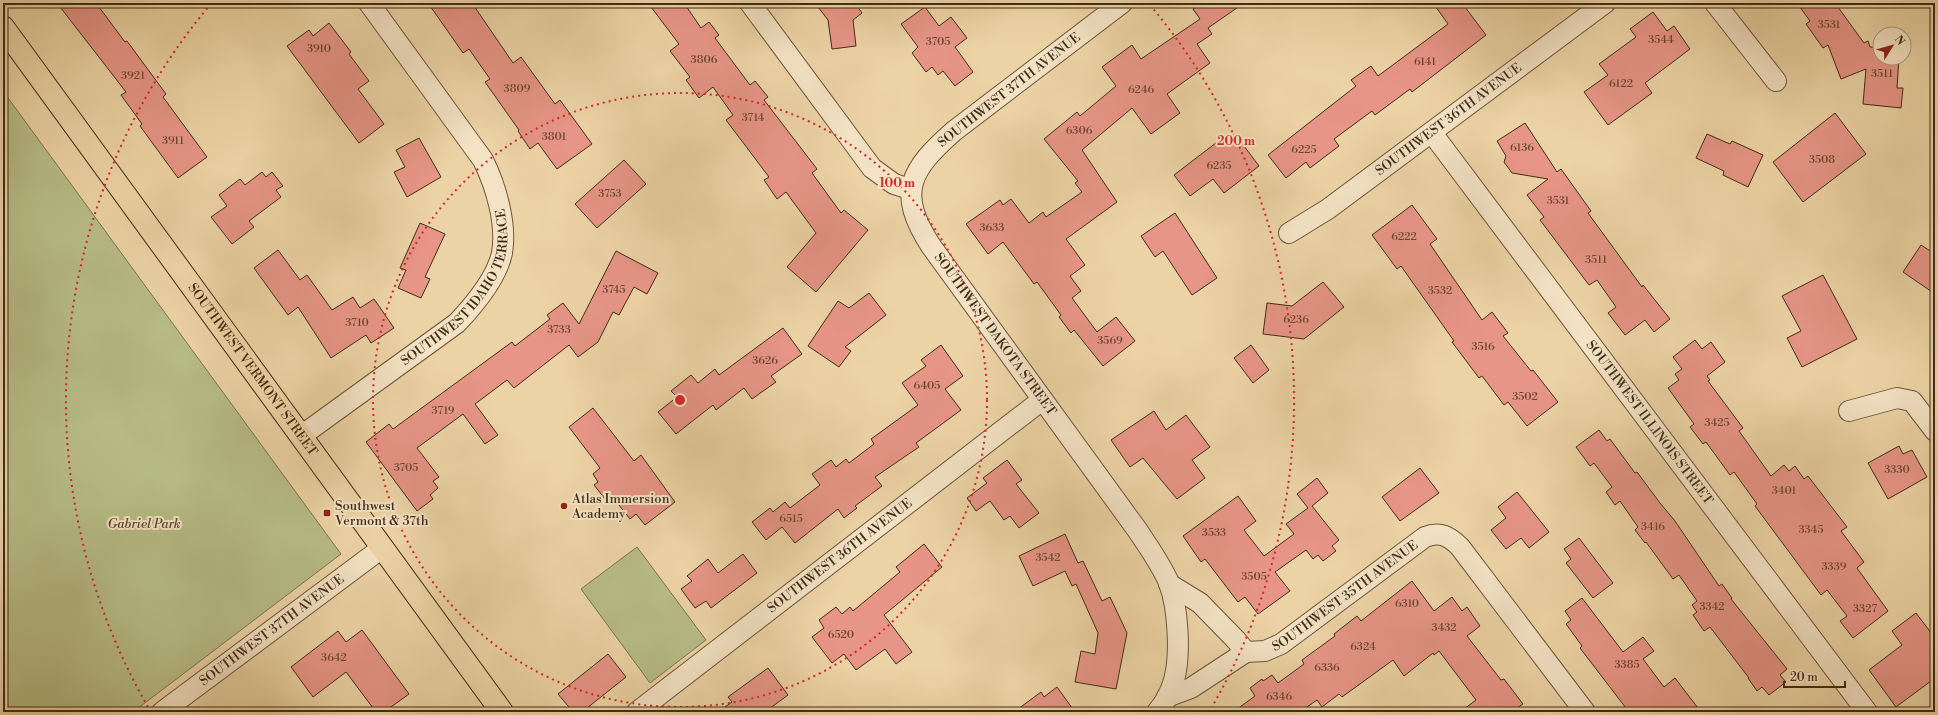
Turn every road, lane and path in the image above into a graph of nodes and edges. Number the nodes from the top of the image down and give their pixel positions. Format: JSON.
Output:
{"nodes":[{"id":1,"x":369,"y":3,"type":"edge"},
{"id":2,"x":750,"y":3,"type":"edge"},
{"id":3,"x":1122,"y":3,"type":"edge"},
{"id":4,"x":1605,"y":3,"type":"edge"},
{"id":5,"x":1715,"y":3,"type":"edge"},
{"id":6,"x":3,"y":27,"type":"edge"},
{"id":7,"x":1776,"y":81,"type":"dead end"},
{"id":8,"x":1432,"y":133,"type":"junction"},
{"id":9,"x":910,"y":189,"type":"junction"},
{"id":10,"x":1289,"y":234,"type":"dead end"},
{"id":11,"x":1042,"y":400,"type":"junction"},
{"id":12,"x":1849,"y":411,"type":"dead end"},
{"id":13,"x":1935,"y":431,"type":"edge"},
{"id":14,"x":302,"y":436,"type":"junction"},
{"id":15,"x":382,"y":548,"type":"junction"},
{"id":16,"x":1169,"y":584,"type":"junction"},
{"id":17,"x":1246,"y":652,"type":"junction"},
{"id":18,"x":1162,"y":705,"type":"edge"},
{"id":19,"x":162,"y":712,"type":"edge"},
{"id":20,"x":502,"y":712,"type":"edge"},
{"id":21,"x":638,"y":712,"type":"edge"},
{"id":22,"x":1585,"y":712,"type":"edge"},
{"id":23,"x":1867,"y":712,"type":"edge"}],
"edges":[{"from":1,"to":14,"type":"street","name":"SOUTHWEST IDAHO TERRACE"},
{"from":2,"to":9,"type":"street"},
{"from":3,"to":9,"type":"street","name":"SOUTHWEST 37TH AVENUE"},
{"from":4,"to":8,"type":"street","name":"SOUTHWEST 36TH AVENUE"},
{"from":5,"to":7,"type":"street"},
{"from":6,"to":14,"type":"main road","name":"SOUTHWEST VERMONT STREET"},
{"from":8,"to":10,"type":"street","name":"SOUTHWEST 36TH AVENUE"},
{"from":8,"to":23,"type":"street","name":"SOUTHWEST ILLINOIS STREET"},
{"from":9,"to":11,"type":"street","name":"SOUTHWEST DAKOTA STREET"},
{"from":11,"to":16,"type":"street","name":"SOUTHWEST DAKOTA STREET"},
{"from":11,"to":21,"type":"street","name":"SOUTHWEST 36TH AVENUE"},
{"from":12,"to":13,"type":"street"},
{"from":14,"to":15,"type":"main road","name":"SOUTHWEST VERMONT STREET"},
{"from":15,"to":19,"type":"street","name":"SOUTHWEST 37TH AVENUE"},
{"from":15,"to":20,"type":"main road","name":"SOUTHWEST VERMONT STREET"},
{"from":16,"to":17,"type":"street"},
{"from":16,"to":18,"type":"street","name":"SOUTHWEST DAKOTA STREET"},
{"from":17,"to":18,"type":"street","name":"SOUTHWEST 35TH AVENUE"},
{"from":17,"to":22,"type":"street","name":"SOUTHWEST 35TH AVENUE"}]}
